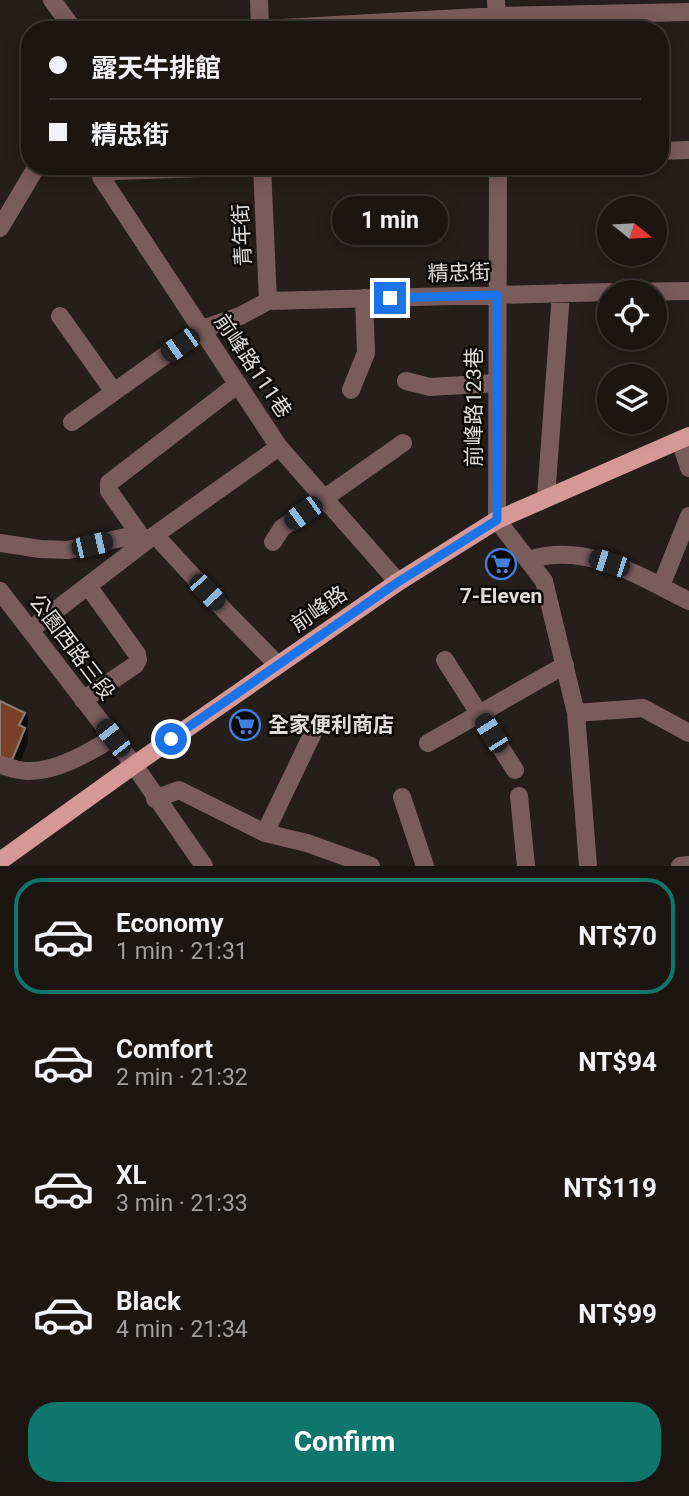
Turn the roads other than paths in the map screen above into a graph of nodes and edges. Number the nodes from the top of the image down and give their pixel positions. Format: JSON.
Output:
{"nodes":[{"id":1,"x":52,"y":0,"type":"edge"},
{"id":2,"x":259,"y":0,"type":"edge"},
{"id":3,"x":689,"y":12,"type":"edge"},
{"id":4,"x":496,"y":15,"type":"edge"},
{"id":5,"x":67,"y":21,"type":"edge"},
{"id":6,"x":260,"y":21,"type":"edge"},
{"id":7,"x":395,"y":21,"type":"edge"},
{"id":8,"x":689,"y":150,"type":"edge"},
{"id":9,"x":669,"y":151,"type":"edge"},
{"id":10,"x":32,"y":175,"type":"edge"},
{"id":11,"x":103,"y":175,"type":"edge"},
{"id":12,"x":262,"y":175,"type":"edge"},
{"id":13,"x":498,"y":175,"type":"edge"},
{"id":14,"x":0,"y":228,"type":"edge"},
{"id":15,"x":667,"y":291,"type":"edge"},
{"id":16,"x":689,"y":291,"type":"edge"},
{"id":17,"x":597,"y":292,"type":"edge"},
{"id":18,"x":561,"y":293,"type":"junction"},
{"id":19,"x":497,"y":295,"type":"junction"},
{"id":20,"x":364,"y":298,"type":"junction"},
{"id":21,"x":268,"y":301,"type":"junction"},
{"id":22,"x":60,"y":316,"type":"dead end"},
{"id":23,"x":201,"y":329,"type":"junction"},
{"id":24,"x":406,"y":381,"type":"dead end"},
{"id":25,"x":497,"y":383,"type":"junction"},
{"id":26,"x":238,"y":384,"type":"junction"},
{"id":27,"x":351,"y":390,"type":"dead end"},
{"id":28,"x":114,"y":392,"type":"junction"},
{"id":29,"x":72,"y":422,"type":"dead end"},
{"id":30,"x":685,"y":438,"type":"edge"},
{"id":31,"x":403,"y":443,"type":"dead end"},
{"id":32,"x":279,"y":447,"type":"junction"},
{"id":33,"x":689,"y":468,"type":"edge"},
{"id":34,"x":324,"y":498,"type":"junction"},
{"id":35,"x":547,"y":498,"type":"junction"},
{"id":36,"x":689,"y":516,"type":"edge"},
{"id":37,"x":497,"y":520,"type":"junction"},
{"id":38,"x":146,"y":537,"type":"junction"},
{"id":39,"x":273,"y":542,"type":"dead end"},
{"id":40,"x":0,"y":543,"type":"edge"},
{"id":41,"x":528,"y":560,"type":"junction"},
{"id":42,"x":398,"y":582,"type":"junction"},
{"id":43,"x":88,"y":586,"type":"junction"},
{"id":44,"x":661,"y":586,"type":"junction"},
{"id":45,"x":0,"y":591,"type":"edge"},
{"id":46,"x":689,"y":601,"type":"edge"},
{"id":47,"x":30,"y":630,"type":"junction"},
{"id":48,"x":445,"y":660,"type":"dead end"},
{"id":49,"x":278,"y":665,"type":"junction"},
{"id":50,"x":565,"y":665,"type":"junction"},
{"id":51,"x":83,"y":700,"type":"junction"},
{"id":52,"x":576,"y":713,"type":"junction"},
{"id":53,"x":480,"y":714,"type":"junction"},
{"id":54,"x":689,"y":733,"type":"edge"},
{"id":55,"x":312,"y":735,"type":"dead end"},
{"id":56,"x":113,"y":738,"type":"junction"},
{"id":57,"x":428,"y":743,"type":"dead end"},
{"id":58,"x":0,"y":765,"type":"edge"},
{"id":59,"x":134,"y":765,"type":"junction"},
{"id":60,"x":515,"y":770,"type":"dead end"},
{"id":61,"x":519,"y":796,"type":"dead end"},
{"id":62,"x":402,"y":797,"type":"dead end"},
{"id":63,"x":155,"y":799,"type":"junction"},
{"id":64,"x":265,"y":833,"type":"junction"},
{"id":65,"x":0,"y":861,"type":"edge"},
{"id":66,"x":689,"y":865,"type":"edge"},
{"id":67,"x":204,"y":866,"type":"edge"},
{"id":68,"x":371,"y":866,"type":"edge"},
{"id":69,"x":425,"y":866,"type":"edge"},
{"id":70,"x":526,"y":866,"type":"edge"},
{"id":71,"x":588,"y":866,"type":"edge"},
{"id":72,"x":680,"y":866,"type":"edge"}],
"edges":[{"from":1,"to":5,"type":"street"},
{"from":2,"to":6,"type":"street"},
{"from":3,"to":4,"type":"street"},
{"from":4,"to":7,"type":"street"},
{"from":8,"to":9,"type":"street"},
{"from":10,"to":14,"type":"street"},
{"from":11,"to":23,"type":"street","name":"前峰路111巷"},
{"from":12,"to":21,"type":"street","name":"青年街"},
{"from":13,"to":19,"type":"street","name":"前峰路123巷"},
{"from":15,"to":16,"type":"street"},
{"from":17,"to":18,"type":"street","name":"精忠街"},
{"from":18,"to":19,"type":"street","name":"精忠街"},
{"from":18,"to":35,"type":"street"},
{"from":19,"to":20,"type":"street","name":"精忠街"},
{"from":19,"to":25,"type":"street","name":"前峰路123巷"},
{"from":20,"to":21,"type":"street","name":"精忠街"},
{"from":20,"to":27,"type":"street"},
{"from":21,"to":23,"type":"street"},
{"from":22,"to":28,"type":"street"},
{"from":23,"to":26,"type":"street","name":"前峰路111巷"},
{"from":23,"to":28,"type":"street"},
{"from":24,"to":25,"type":"street"},
{"from":25,"to":37,"type":"street","name":"前峰路123巷"},
{"from":26,"to":32,"type":"street","name":"前峰路111巷"},
{"from":26,"to":38,"type":"street"},
{"from":28,"to":29,"type":"street"},
{"from":30,"to":33,"type":"street"},
{"from":30,"to":35,"type":"main road","name":"前峰路"},
{"from":31,"to":34,"type":"street"},
{"from":32,"to":34,"type":"street","name":"前峰路111巷"},
{"from":32,"to":38,"type":"street"},
{"from":34,"to":39,"type":"street"},
{"from":34,"to":42,"type":"street","name":"前峰路111巷"},
{"from":35,"to":37,"type":"main road","name":"前峰路"},
{"from":36,"to":44,"type":"street"},
{"from":37,"to":41,"type":"street"},
{"from":37,"to":42,"type":"main road","name":"前峰路"},
{"from":38,"to":40,"type":"street"},
{"from":38,"to":43,"type":"street"},
{"from":38,"to":49,"type":"street"},
{"from":41,"to":44,"type":"street"},
{"from":41,"to":50,"type":"street"},
{"from":42,"to":49,"type":"main road","name":"前峰路"},
{"from":43,"to":47,"type":"street"},
{"from":43,"to":51,"type":"street"},
{"from":44,"to":46,"type":"street"},
{"from":45,"to":47,"type":"street","name":"公園西路三段"},
{"from":47,"to":51,"type":"street","name":"公園西路三段"},
{"from":48,"to":53,"type":"street"},
{"from":49,"to":59,"type":"main road","name":"前峰路"},
{"from":50,"to":52,"type":"street"},
{"from":50,"to":53,"type":"street"},
{"from":51,"to":56,"type":"street","name":"公園西路三段"},
{"from":52,"to":54,"type":"street"},
{"from":52,"to":71,"type":"street"},
{"from":53,"to":57,"type":"street"},
{"from":53,"to":60,"type":"street"},
{"from":55,"to":64,"type":"street"},
{"from":56,"to":58,"type":"street"},
{"from":56,"to":59,"type":"street","name":"公園西路三段"},
{"from":59,"to":63,"type":"street","name":"公園西路三段"},
{"from":59,"to":65,"type":"main road","name":"前峰路"},
{"from":61,"to":70,"type":"street"},
{"from":62,"to":69,"type":"street"},
{"from":63,"to":64,"type":"street"},
{"from":63,"to":67,"type":"street","name":"公園西路三段"},
{"from":64,"to":68,"type":"street"},
{"from":66,"to":72,"type":"street"}]}
